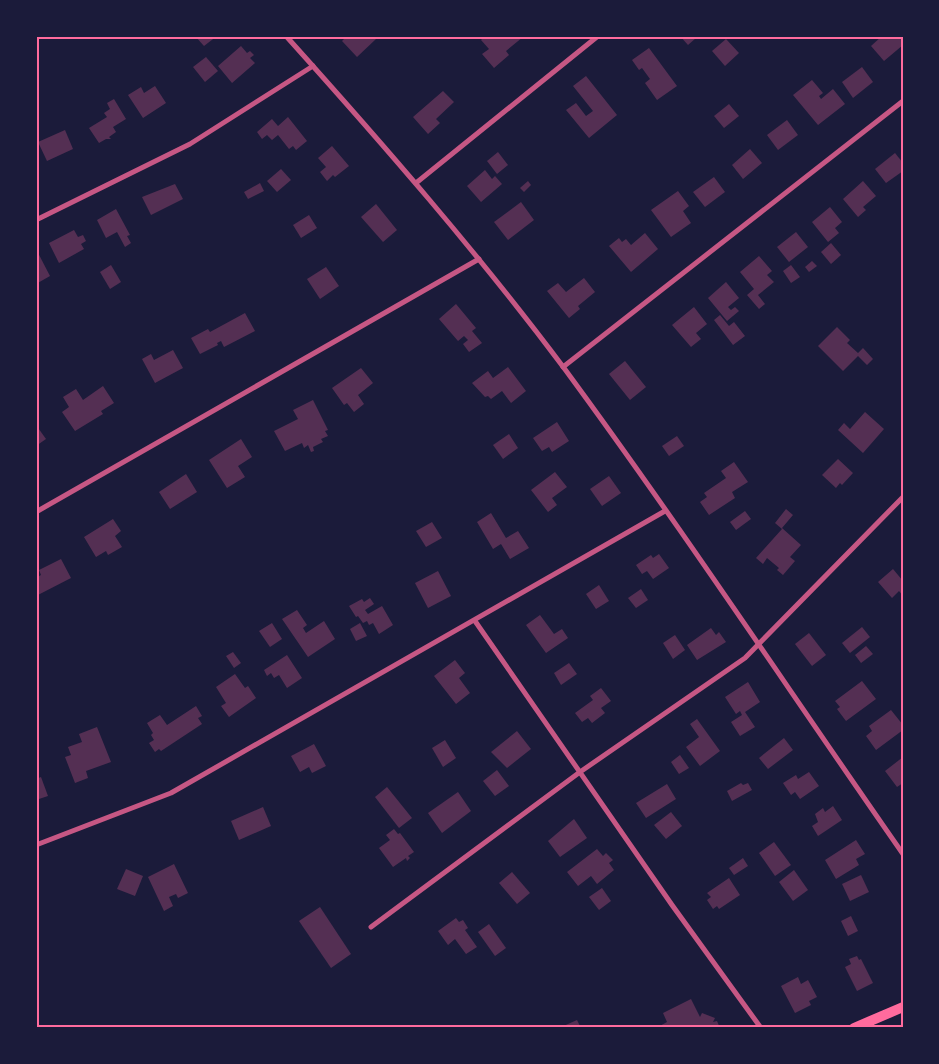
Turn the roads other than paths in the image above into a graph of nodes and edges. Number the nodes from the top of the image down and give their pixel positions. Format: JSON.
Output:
{"nodes":[{"id":1,"x":286,"y":36,"type":"edge"},
{"id":2,"x":598,"y":36,"type":"edge"},
{"id":3,"x":312,"y":66,"type":"junction"},
{"id":4,"x":903,"y":101,"type":"edge"},
{"id":5,"x":416,"y":183,"type":"junction"},
{"id":6,"x":36,"y":220,"type":"edge"},
{"id":7,"x":479,"y":259,"type":"junction"},
{"id":8,"x":563,"y":367,"type":"junction"},
{"id":9,"x":903,"y":497,"type":"edge"},
{"id":10,"x":36,"y":512,"type":"edge"},
{"id":11,"x":665,"y":512,"type":"junction"},
{"id":12,"x":475,"y":620,"type":"junction"},
{"id":13,"x":759,"y":645,"type":"junction"},
{"id":14,"x":580,"y":772,"type":"junction"},
{"id":15,"x":36,"y":845,"type":"edge"},
{"id":16,"x":903,"y":854,"type":"edge"},
{"id":17,"x":371,"y":927,"type":"dead end"},
{"id":18,"x":903,"y":1006,"type":"edge"},
{"id":19,"x":761,"y":1028,"type":"edge"},
{"id":20,"x":854,"y":1028,"type":"edge"}],
"edges":[{"from":1,"to":3,"type":"street"},
{"from":2,"to":5,"type":"street"},
{"from":3,"to":5,"type":"street"},
{"from":3,"to":6,"type":"street"},
{"from":4,"to":8,"type":"street"},
{"from":5,"to":7,"type":"street"},
{"from":7,"to":8,"type":"street"},
{"from":7,"to":10,"type":"street"},
{"from":8,"to":11,"type":"street"},
{"from":9,"to":13,"type":"street"},
{"from":11,"to":12,"type":"street"},
{"from":11,"to":13,"type":"street"},
{"from":12,"to":14,"type":"street"},
{"from":12,"to":15,"type":"street"},
{"from":13,"to":14,"type":"street"},
{"from":13,"to":16,"type":"street"},
{"from":14,"to":17,"type":"street"},
{"from":14,"to":19,"type":"street"},
{"from":18,"to":20,"type":"main road"}]}
